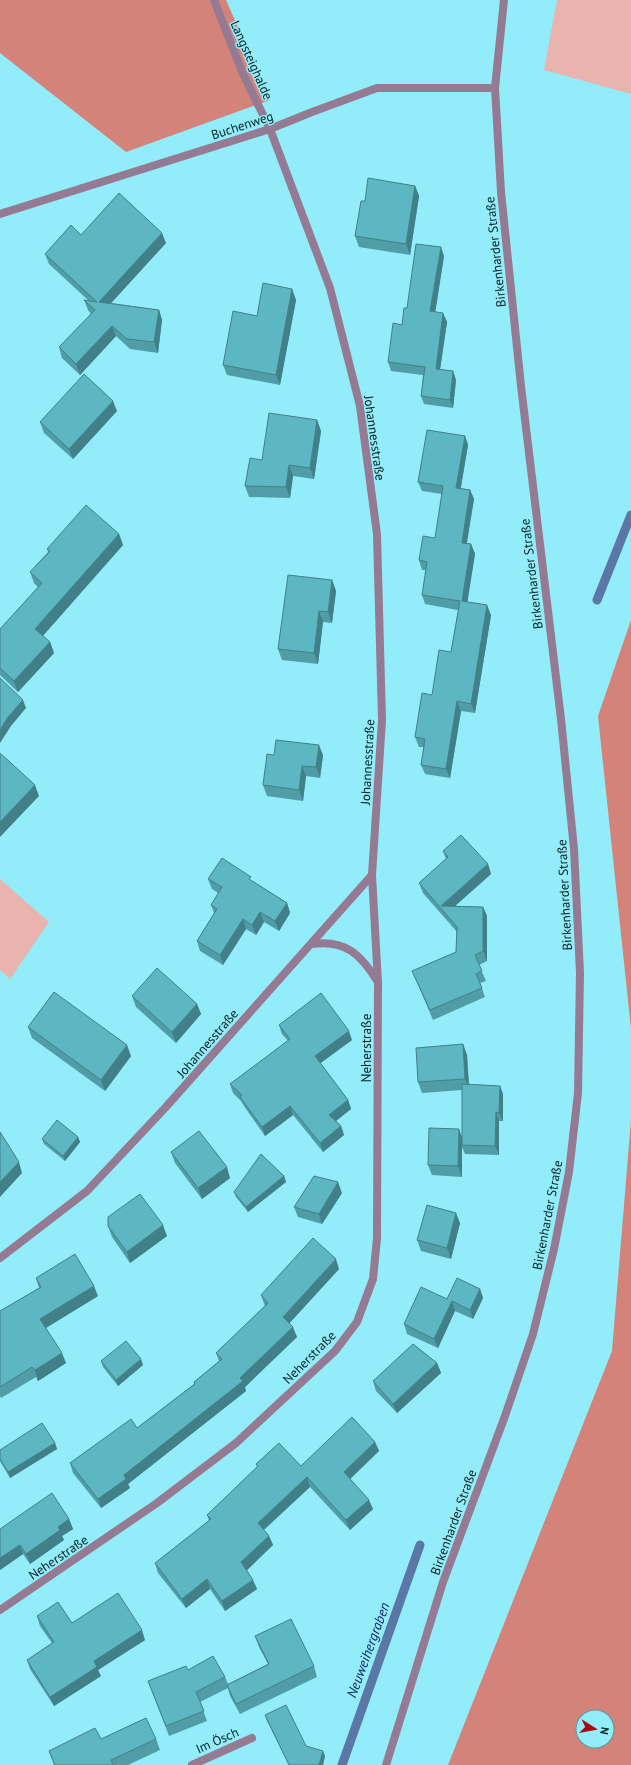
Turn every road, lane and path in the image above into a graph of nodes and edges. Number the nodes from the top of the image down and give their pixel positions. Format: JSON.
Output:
{"nodes":[{"id":1,"x":214,"y":0,"type":"edge"},
{"id":2,"x":504,"y":0,"type":"edge"},
{"id":3,"x":495,"y":88,"type":"junction"},
{"id":4,"x":270,"y":129,"type":"junction"},
{"id":5,"x":0,"y":214,"type":"edge"},
{"id":6,"x":372,"y":874,"type":"junction"},
{"id":7,"x":312,"y":944,"type":"junction"},
{"id":8,"x":378,"y":982,"type":"junction"},
{"id":9,"x":0,"y":1258,"type":"edge"},
{"id":10,"x":0,"y":1610,"type":"edge"},
{"id":11,"x":252,"y":1738,"type":"dead end"},
{"id":12,"x":192,"y":1765,"type":"edge"},
{"id":13,"x":386,"y":1765,"type":"edge"}],
"edges":[{"from":1,"to":4,"type":"street","name":"Langsteighalde"},
{"from":2,"to":3,"type":"street","name":"Birkenharder Straße"},
{"from":3,"to":4,"type":"street","name":"Buchenweg"},
{"from":3,"to":13,"type":"street","name":"Birkenharder Straße"},
{"from":4,"to":5,"type":"street","name":"Buchenweg"},
{"from":4,"to":6,"type":"street","name":"Johannesstraße"},
{"from":6,"to":7,"type":"street","name":"Johannesstraße"},
{"from":6,"to":8,"type":"street","name":"Neherstraße"},
{"from":7,"to":8,"type":"street"},
{"from":7,"to":9,"type":"street","name":"Johannesstraße"},
{"from":8,"to":10,"type":"street","name":"Neherstraße"},
{"from":11,"to":12,"type":"street","name":"Im Ösch"}]}
